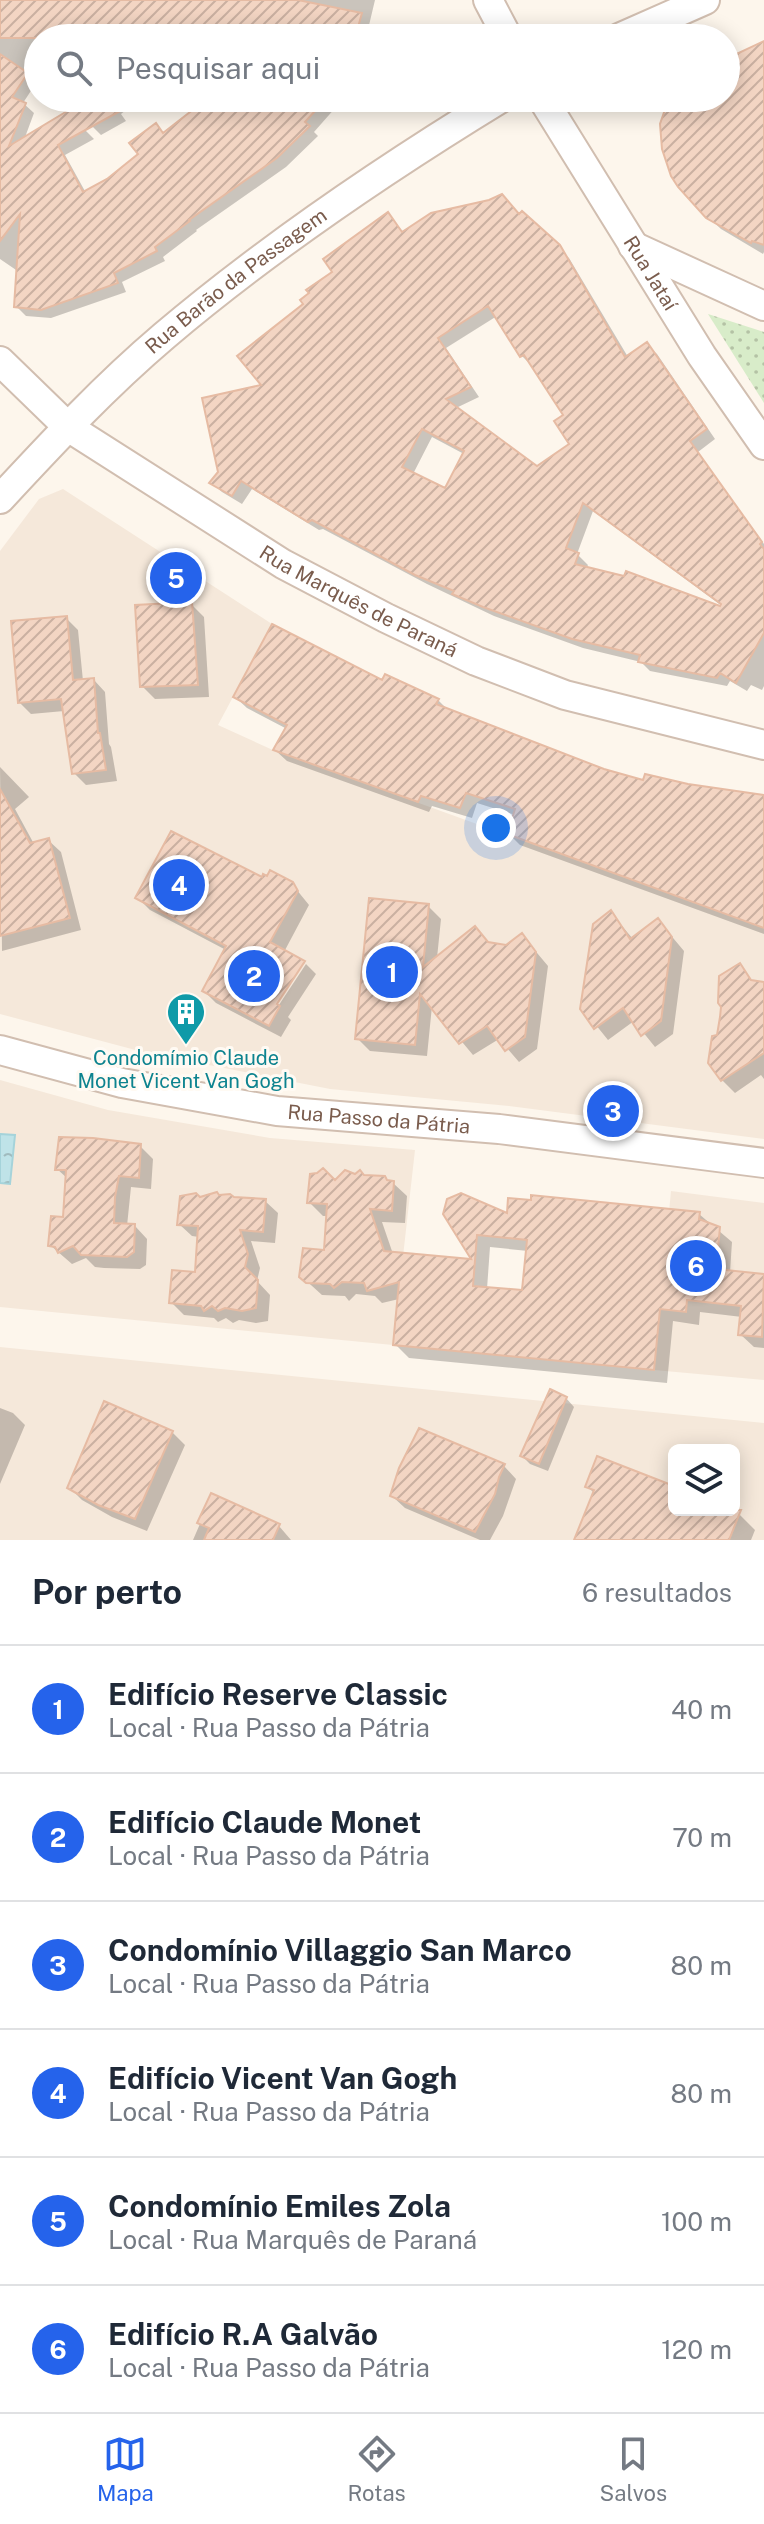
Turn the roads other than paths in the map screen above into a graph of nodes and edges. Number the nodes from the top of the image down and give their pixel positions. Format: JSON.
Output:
{"nodes":[{"id":1,"x":488,"y":0,"type":"edge"},
{"id":2,"x":705,"y":0,"type":"edge"},
{"id":3,"x":501,"y":24,"type":"edge"},
{"id":4,"x":651,"y":24,"type":"edge"},
{"id":5,"x":479,"y":112,"type":"edge"},
{"id":6,"x":551,"y":112,"type":"edge"},
{"id":7,"x":633,"y":246,"type":"junction"},
{"id":8,"x":764,"y":306,"type":"edge"},
{"id":9,"x":0,"y":361,"type":"edge"},
{"id":10,"x":68,"y":427,"type":"junction"},
{"id":11,"x":764,"y":445,"type":"edge"},
{"id":12,"x":0,"y":499,"type":"edge"},
{"id":13,"x":764,"y":745,"type":"edge"},
{"id":14,"x":0,"y":1050,"type":"edge"},
{"id":15,"x":764,"y":1163,"type":"edge"}],
"edges":[{"from":1,"to":3,"type":"street"},
{"from":2,"to":4,"type":"street"},
{"from":5,"to":10,"type":"street","name":"Rua Barão da Passagem"},
{"from":6,"to":7,"type":"street","name":"Rua Jataí"},
{"from":7,"to":8,"type":"street"},
{"from":7,"to":11,"type":"street","name":"Rua Jataí"},
{"from":9,"to":10,"type":"street","name":"Rua Marquês de Paraná"},
{"from":10,"to":12,"type":"street","name":"Rua Barão da Passagem"},
{"from":10,"to":13,"type":"street","name":"Rua Marquês de Paraná"},
{"from":14,"to":15,"type":"street","name":"Rua Passo da Pátria"}]}
